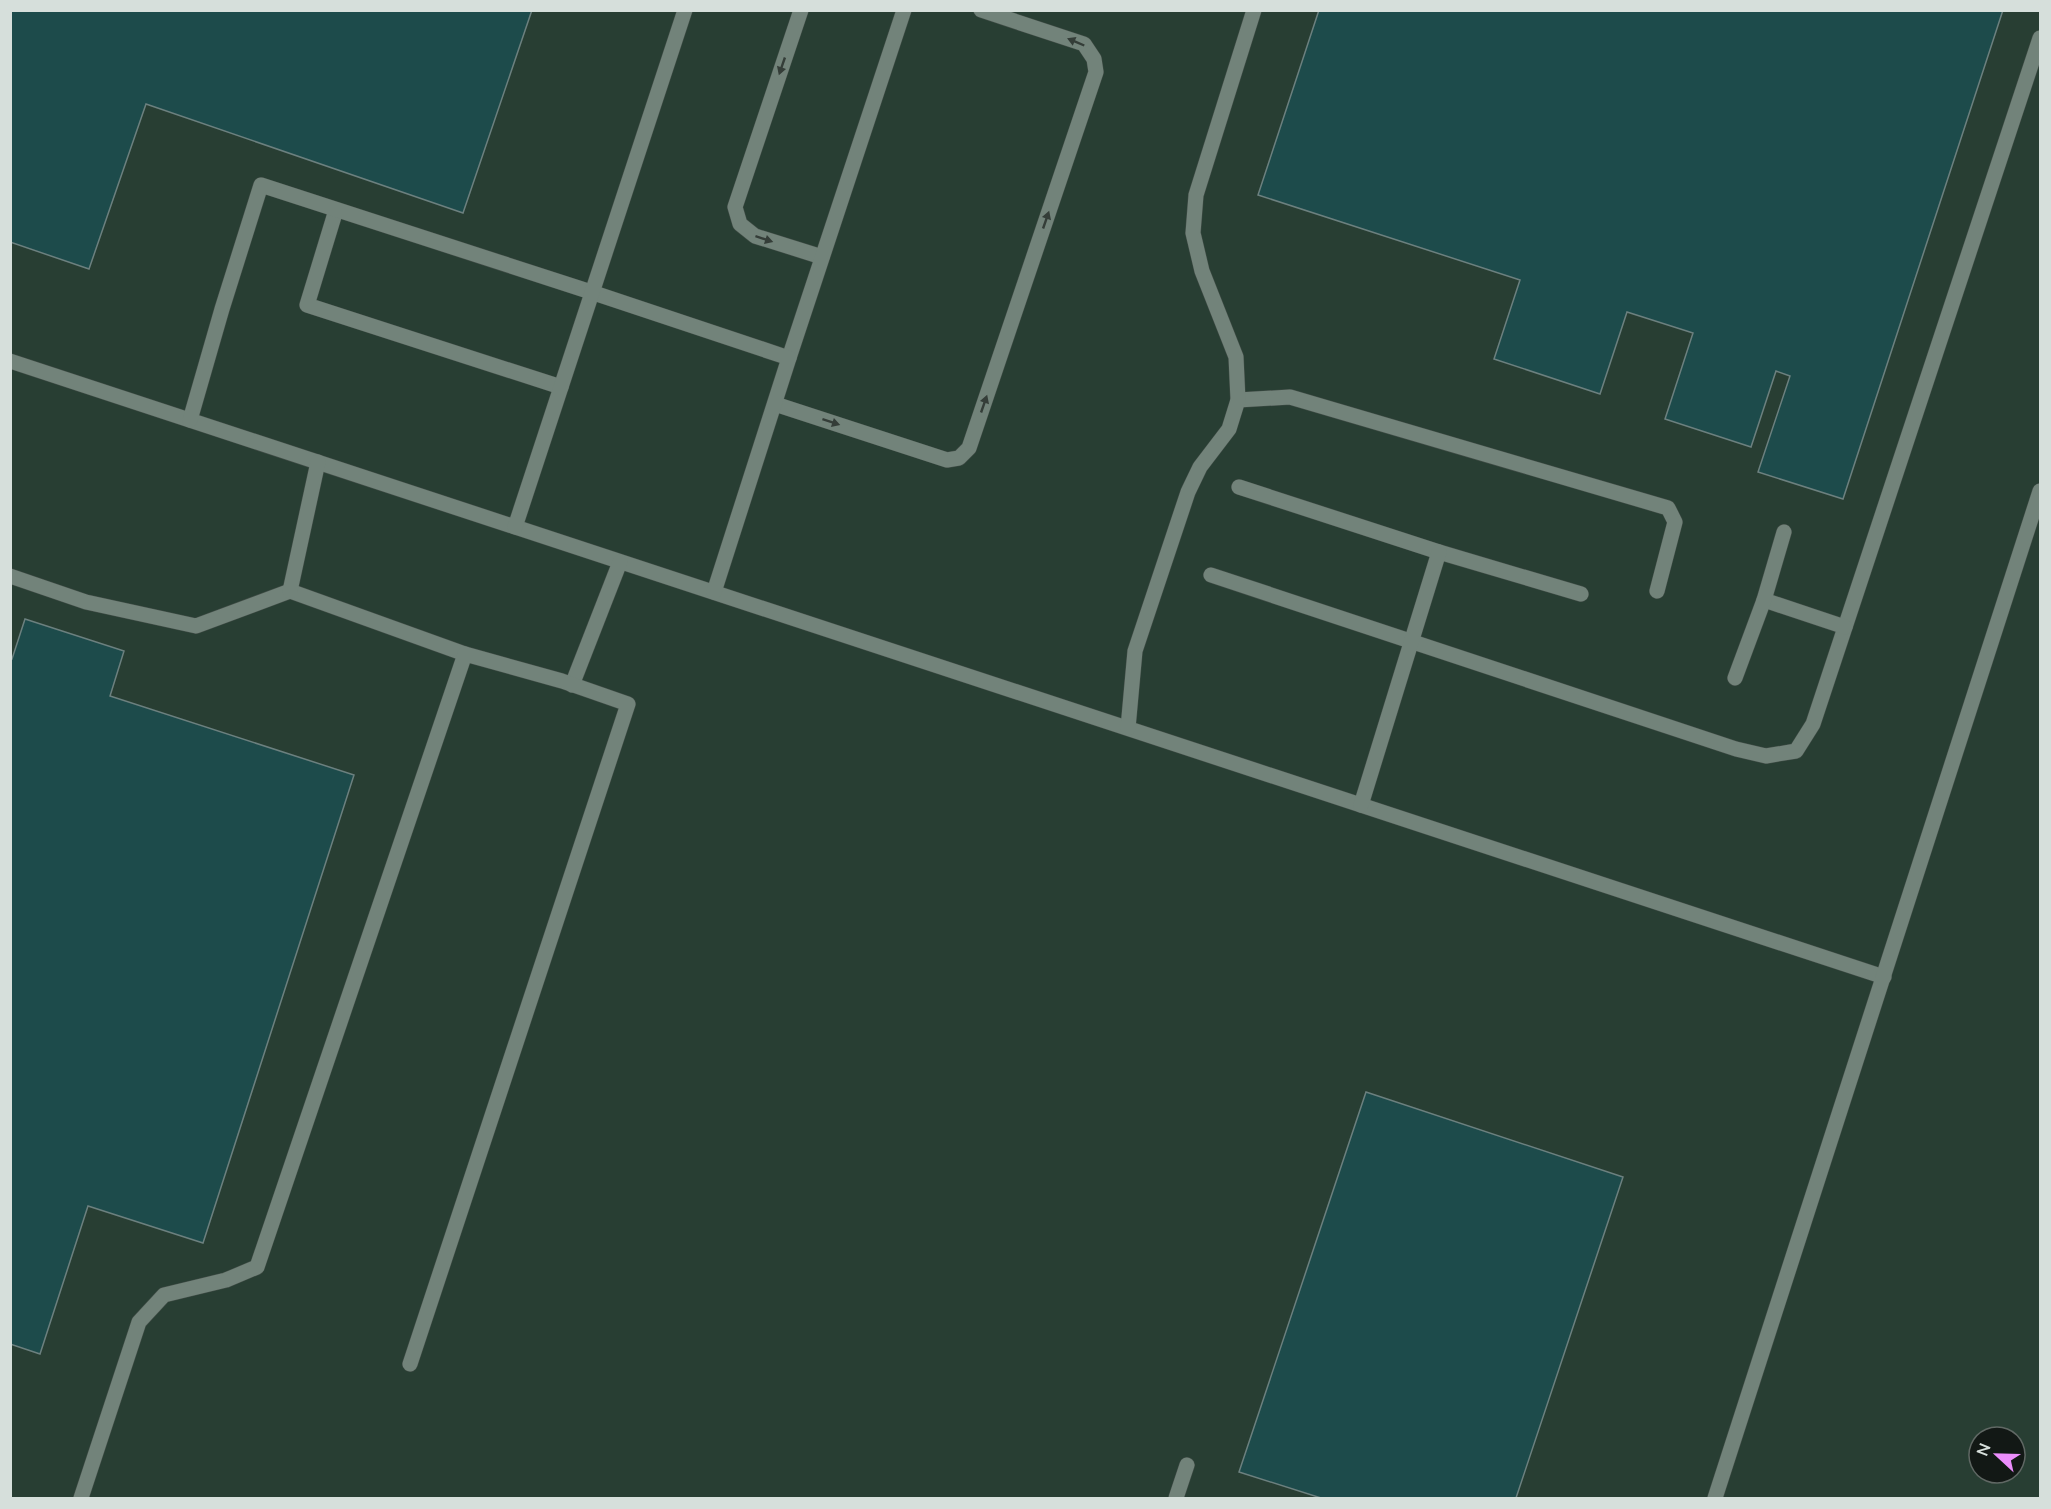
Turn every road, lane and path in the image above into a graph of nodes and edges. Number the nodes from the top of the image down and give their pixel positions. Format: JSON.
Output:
{"nodes":[{"id":1,"x":685,"y":10,"type":"edge"},
{"id":2,"x":801,"y":10,"type":"edge"},
{"id":3,"x":904,"y":10,"type":"edge"},
{"id":4,"x":981,"y":10,"type":"edge"},
{"id":5,"x":1254,"y":10,"type":"edge"},
{"id":6,"x":2040,"y":38,"type":"edge"},
{"id":7,"x":336,"y":210,"type":"junction"},
{"id":8,"x":822,"y":257,"type":"junction"},
{"id":9,"x":591,"y":292,"type":"junction"},
{"id":10,"x":789,"y":358,"type":"junction"},
{"id":11,"x":10,"y":361,"type":"edge"},
{"id":12,"x":561,"y":387,"type":"junction"},
{"id":13,"x":1238,"y":400,"type":"junction"},
{"id":14,"x":775,"y":404,"type":"junction"},
{"id":15,"x":190,"y":420,"type":"junction"},
{"id":16,"x":318,"y":462,"type":"junction"},
{"id":17,"x":1239,"y":487,"type":"dead end"},
{"id":18,"x":2040,"y":491,"type":"edge"},
{"id":19,"x":515,"y":527,"type":"junction"},
{"id":20,"x":1784,"y":532,"type":"dead end"},
{"id":21,"x":1439,"y":552,"type":"junction"},
{"id":22,"x":620,"y":562,"type":"junction"},
{"id":23,"x":1211,"y":575,"type":"dead end"},
{"id":24,"x":10,"y":576,"type":"edge"},
{"id":25,"x":290,"y":591,"type":"junction"},
{"id":26,"x":1657,"y":591,"type":"dead end"},
{"id":27,"x":714,"y":592,"type":"junction"},
{"id":28,"x":1581,"y":594,"type":"dead end"},
{"id":29,"x":1764,"y":600,"type":"junction"},
{"id":30,"x":1845,"y":627,"type":"junction"},
{"id":31,"x":1410,"y":641,"type":"junction"},
{"id":32,"x":465,"y":654,"type":"junction"},
{"id":33,"x":1735,"y":678,"type":"dead end"},
{"id":34,"x":572,"y":685,"type":"junction"},
{"id":35,"x":1128,"y":728,"type":"junction"},
{"id":36,"x":1361,"y":805,"type":"junction"},
{"id":37,"x":1884,"y":977,"type":"junction"},
{"id":38,"x":410,"y":1364,"type":"dead end"},
{"id":39,"x":1187,"y":1466,"type":"dead end"},
{"id":40,"x":81,"y":1498,"type":"edge"},
{"id":41,"x":1176,"y":1498,"type":"edge"},
{"id":42,"x":1715,"y":1498,"type":"edge"}],
"edges":[{"from":1,"to":9,"type":"lane"},
{"from":2,"to":8,"type":"lane","one_way":true},
{"from":3,"to":8,"type":"lane"},
{"from":14,"to":4,"type":"lane","one_way":true},
{"from":5,"to":13,"type":"lane"},
{"from":6,"to":30,"type":"lane"},
{"from":7,"to":9,"type":"lane"},
{"from":7,"to":12,"type":"lane"},
{"from":7,"to":15,"type":"lane"},
{"from":8,"to":10,"type":"lane"},
{"from":9,"to":10,"type":"lane"},
{"from":9,"to":12,"type":"lane"},
{"from":10,"to":14,"type":"lane"},
{"from":11,"to":15,"type":"lane"},
{"from":12,"to":19,"type":"lane"},
{"from":13,"to":26,"type":"lane"},
{"from":13,"to":35,"type":"lane"},
{"from":14,"to":27,"type":"lane"},
{"from":15,"to":16,"type":"lane"},
{"from":16,"to":19,"type":"lane"},
{"from":16,"to":25,"type":"lane"},
{"from":17,"to":21,"type":"lane"},
{"from":18,"to":37,"type":"lane"},
{"from":19,"to":22,"type":"lane"},
{"from":20,"to":29,"type":"lane"},
{"from":21,"to":28,"type":"lane"},
{"from":21,"to":31,"type":"lane"},
{"from":22,"to":27,"type":"lane"},
{"from":22,"to":34,"type":"lane"},
{"from":23,"to":31,"type":"lane"},
{"from":24,"to":25,"type":"lane"},
{"from":25,"to":32,"type":"lane"},
{"from":27,"to":35,"type":"lane"},
{"from":29,"to":30,"type":"lane"},
{"from":29,"to":33,"type":"lane"},
{"from":30,"to":31,"type":"lane"},
{"from":31,"to":36,"type":"lane"},
{"from":32,"to":34,"type":"lane"},
{"from":32,"to":40,"type":"lane"},
{"from":34,"to":38,"type":"lane"},
{"from":35,"to":36,"type":"lane"},
{"from":36,"to":37,"type":"lane"},
{"from":37,"to":42,"type":"lane"},
{"from":39,"to":41,"type":"lane"}]}
